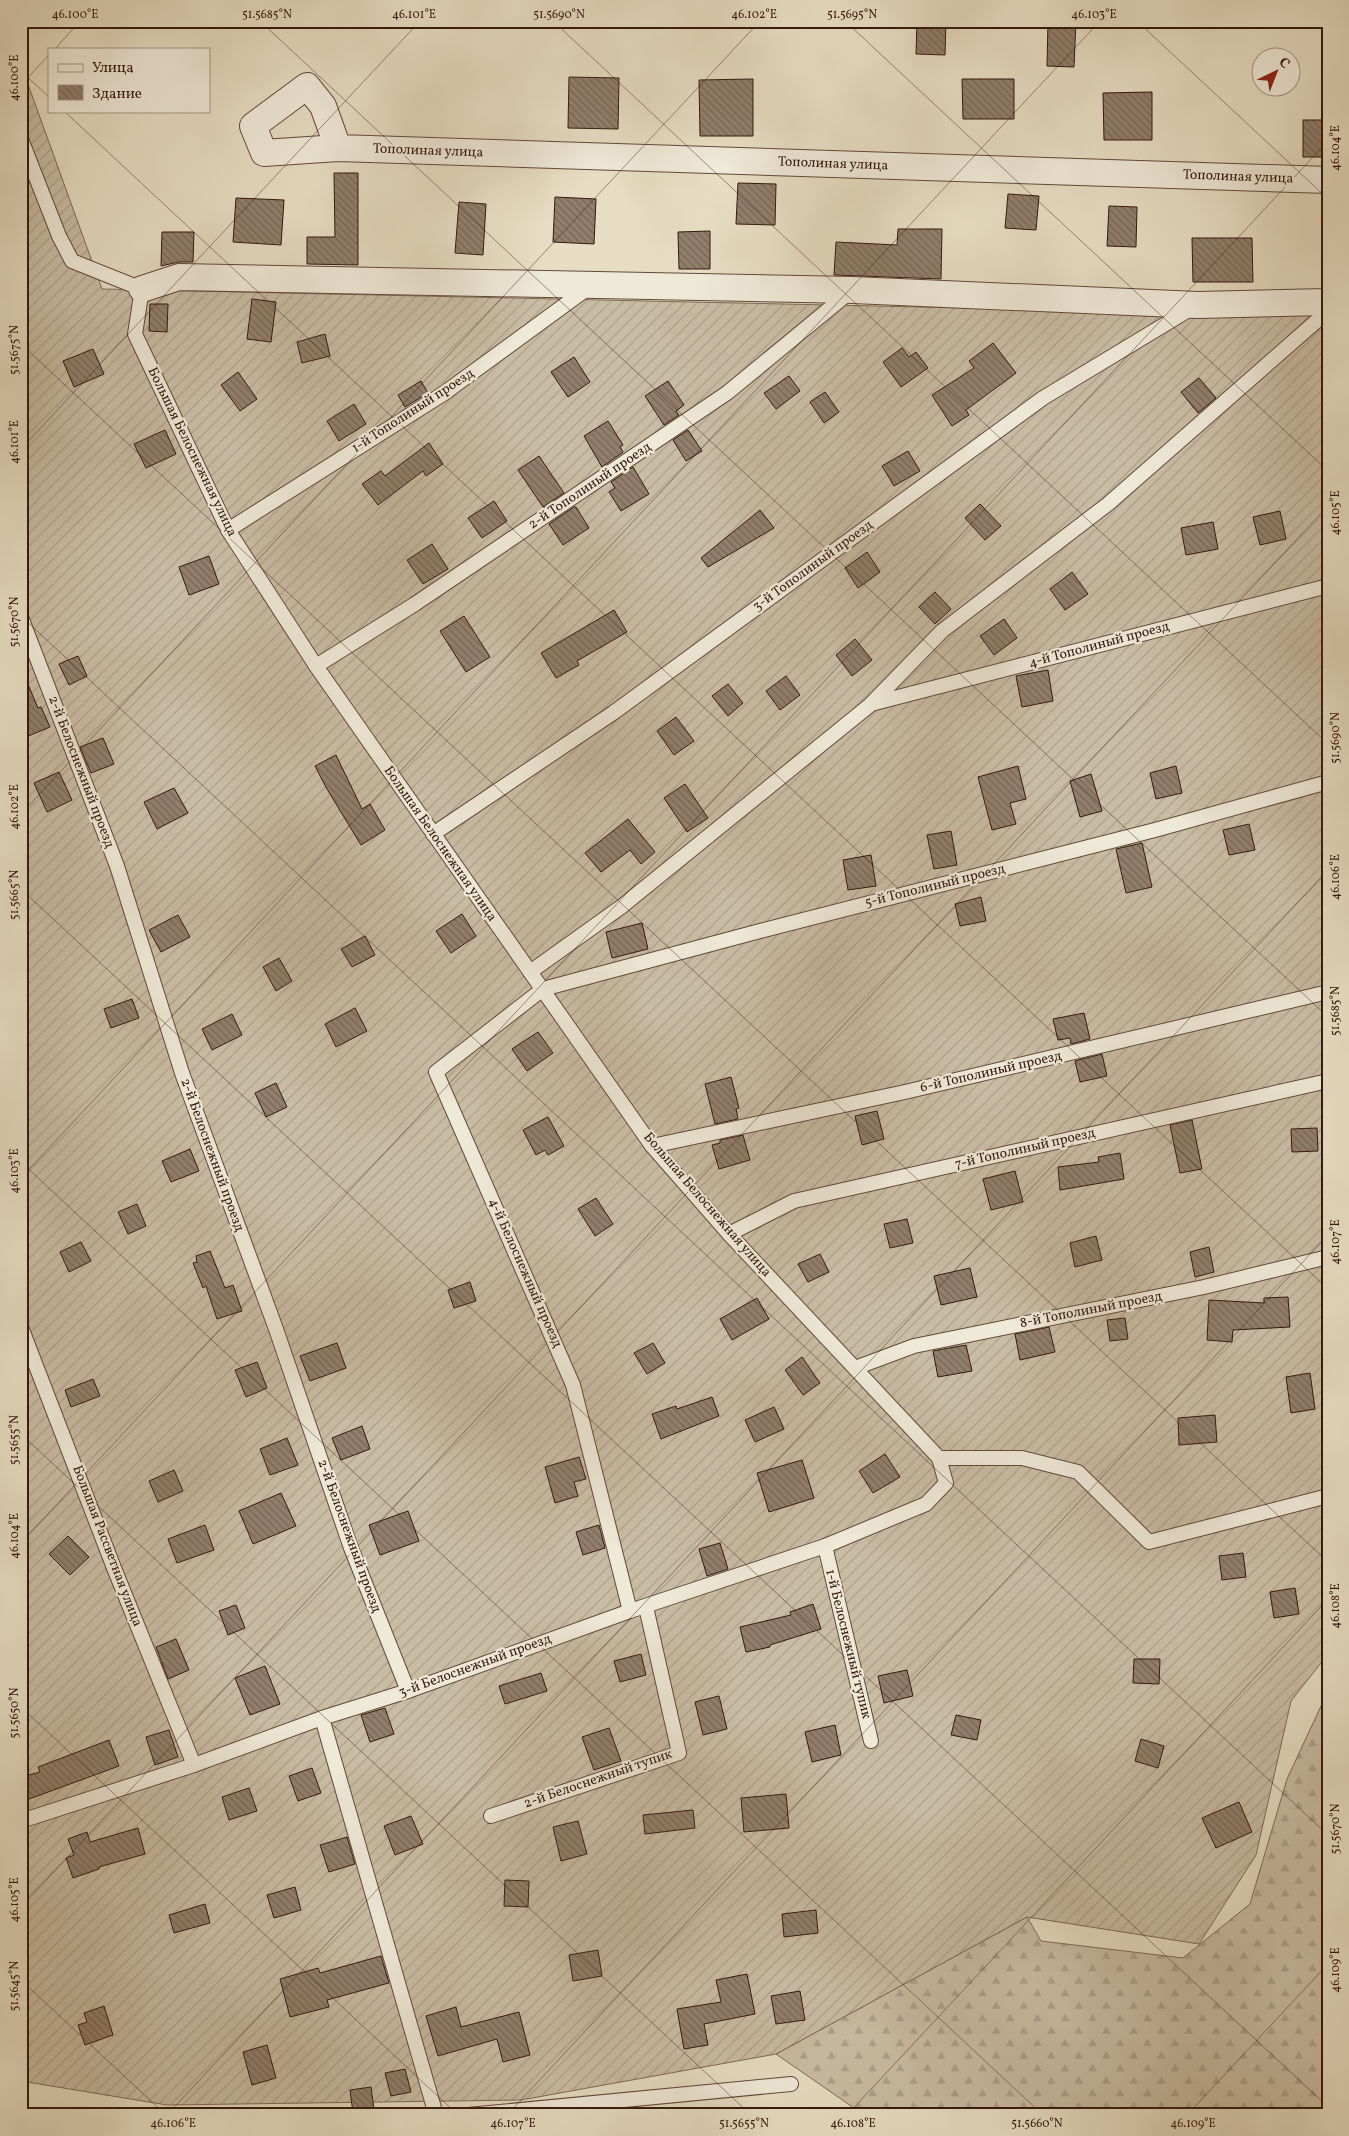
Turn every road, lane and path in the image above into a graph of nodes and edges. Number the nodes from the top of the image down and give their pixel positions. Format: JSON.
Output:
{"nodes":[{"id":1,"x":21,"y":139,"type":"edge"},
{"id":2,"x":338,"y":148,"type":"dead end"},
{"id":3,"x":1328,"y":180,"type":"edge"},
{"id":4,"x":593,"y":284,"type":"junction"},
{"id":5,"x":142,"y":289,"type":"junction"},
{"id":6,"x":853,"y":290,"type":"junction"},
{"id":7,"x":1328,"y":302,"type":"edge"},
{"id":8,"x":1198,"y":305,"type":"junction"},
{"id":9,"x":1328,"y":311,"type":"edge"},
{"id":10,"x":228,"y":530,"type":"junction"},
{"id":11,"x":1328,"y":586,"type":"edge"},
{"id":12,"x":21,"y":616,"type":"edge"},
{"id":13,"x":316,"y":666,"type":"junction"},
{"id":14,"x":870,"y":705,"type":"junction"},
{"id":15,"x":1328,"y":782,"type":"edge"},
{"id":16,"x":433,"y":834,"type":"junction"},
{"id":17,"x":530,"y":972,"type":"junction"},
{"id":18,"x":543,"y":989,"type":"junction"},
{"id":19,"x":1328,"y":992,"type":"edge"},
{"id":20,"x":1328,"y":1081,"type":"edge"},
{"id":21,"x":652,"y":1146,"type":"junction"},
{"id":22,"x":729,"y":1234,"type":"junction"},
{"id":23,"x":1328,"y":1257,"type":"edge"},
{"id":24,"x":21,"y":1327,"type":"edge"},
{"id":25,"x":855,"y":1368,"type":"junction"},
{"id":26,"x":939,"y":1458,"type":"junction"},
{"id":27,"x":1328,"y":1496,"type":"edge"},
{"id":28,"x":926,"y":1504,"type":"joint"},
{"id":29,"x":824,"y":1546,"type":"junction"},
{"id":30,"x":646,"y":1607,"type":"junction"},
{"id":31,"x":630,"y":1611,"type":"junction"},
{"id":32,"x":408,"y":1691,"type":"junction"},
{"id":33,"x":322,"y":1718,"type":"junction"},
{"id":34,"x":871,"y":1741,"type":"dead end"},
{"id":35,"x":194,"y":1765,"type":"junction"},
{"id":36,"x":491,"y":1816,"type":"dead end"},
{"id":37,"x":21,"y":1821,"type":"edge"},
{"id":38,"x":791,"y":2084,"type":"dead end"},
{"id":39,"x":436,"y":2115,"type":"edge"},
{"id":40,"x":468,"y":2115,"type":"edge"}],
"edges":[{"from":1,"to":5,"type":"lane"},
{"from":2,"to":3,"type":"street","name":"Тополиная улица"},
{"from":4,"to":5,"type":"street"},
{"from":4,"to":6,"type":"street"},
{"from":4,"to":10,"type":"lane","name":"1-й Тополиный проезд"},
{"from":5,"to":10,"type":"lane","name":"Большая Белоснежная улица"},
{"from":6,"to":8,"type":"street"},
{"from":6,"to":13,"type":"lane","name":"2-й Тополиный проезд"},
{"from":7,"to":8,"type":"street"},
{"from":8,"to":16,"type":"lane","name":"3-й Тополиный проезд"},
{"from":9,"to":14,"type":"lane"},
{"from":10,"to":13,"type":"lane","name":"Большая Белоснежная улица"},
{"from":11,"to":14,"type":"lane","name":"4-й Тополиный проезд"},
{"from":12,"to":32,"type":"lane","name":"2-й Белоснежный проезд"},
{"from":13,"to":16,"type":"lane","name":"Большая Белоснежная улица"},
{"from":14,"to":17,"type":"lane"},
{"from":15,"to":18,"type":"lane","name":"5-й Тополиный проезд"},
{"from":16,"to":17,"type":"lane","name":"Большая Белоснежная улица"},
{"from":17,"to":18,"type":"lane","name":"Большая Белоснежная улица"},
{"from":18,"to":21,"type":"lane","name":"Большая Белоснежная улица"},
{"from":18,"to":31,"type":"lane","name":"4-й Белоснежный проезд"},
{"from":19,"to":21,"type":"lane","name":"6-й Тополиный проезд"},
{"from":20,"to":22,"type":"lane","name":"7-й Тополиный проезд"},
{"from":21,"to":22,"type":"lane","name":"Большая Белоснежная улица"},
{"from":22,"to":25,"type":"lane","name":"Большая Белоснежная улица"},
{"from":23,"to":25,"type":"lane","name":"8-й Тополиный проезд"},
{"from":24,"to":35,"type":"lane","name":"Большая Рассветная улица"},
{"from":25,"to":26,"type":"lane","name":"Большая Белоснежная улица"},
{"from":26,"to":27,"type":"lane"},
{"from":26,"to":28,"type":"lane","name":"Большая Белоснежная улица"},
{"from":28,"to":29,"type":"lane","name":"3-й Белоснежный проезд"},
{"from":29,"to":30,"type":"lane","name":"3-й Белоснежный проезд"},
{"from":29,"to":34,"type":"lane","name":"1-й Белоснежный тупик"},
{"from":30,"to":31,"type":"lane","name":"3-й Белоснежный проезд"},
{"from":30,"to":36,"type":"lane","name":"2-й Белоснежный тупик"},
{"from":31,"to":32,"type":"lane","name":"3-й Белоснежный проезд"},
{"from":32,"to":33,"type":"lane","name":"3-й Белоснежный проезд"},
{"from":33,"to":35,"type":"lane","name":"3-й Белоснежный проезд"},
{"from":33,"to":39,"type":"lane"},
{"from":35,"to":37,"type":"lane","name":"3-й Белоснежный проезд"},
{"from":38,"to":40,"type":"lane"}]}
